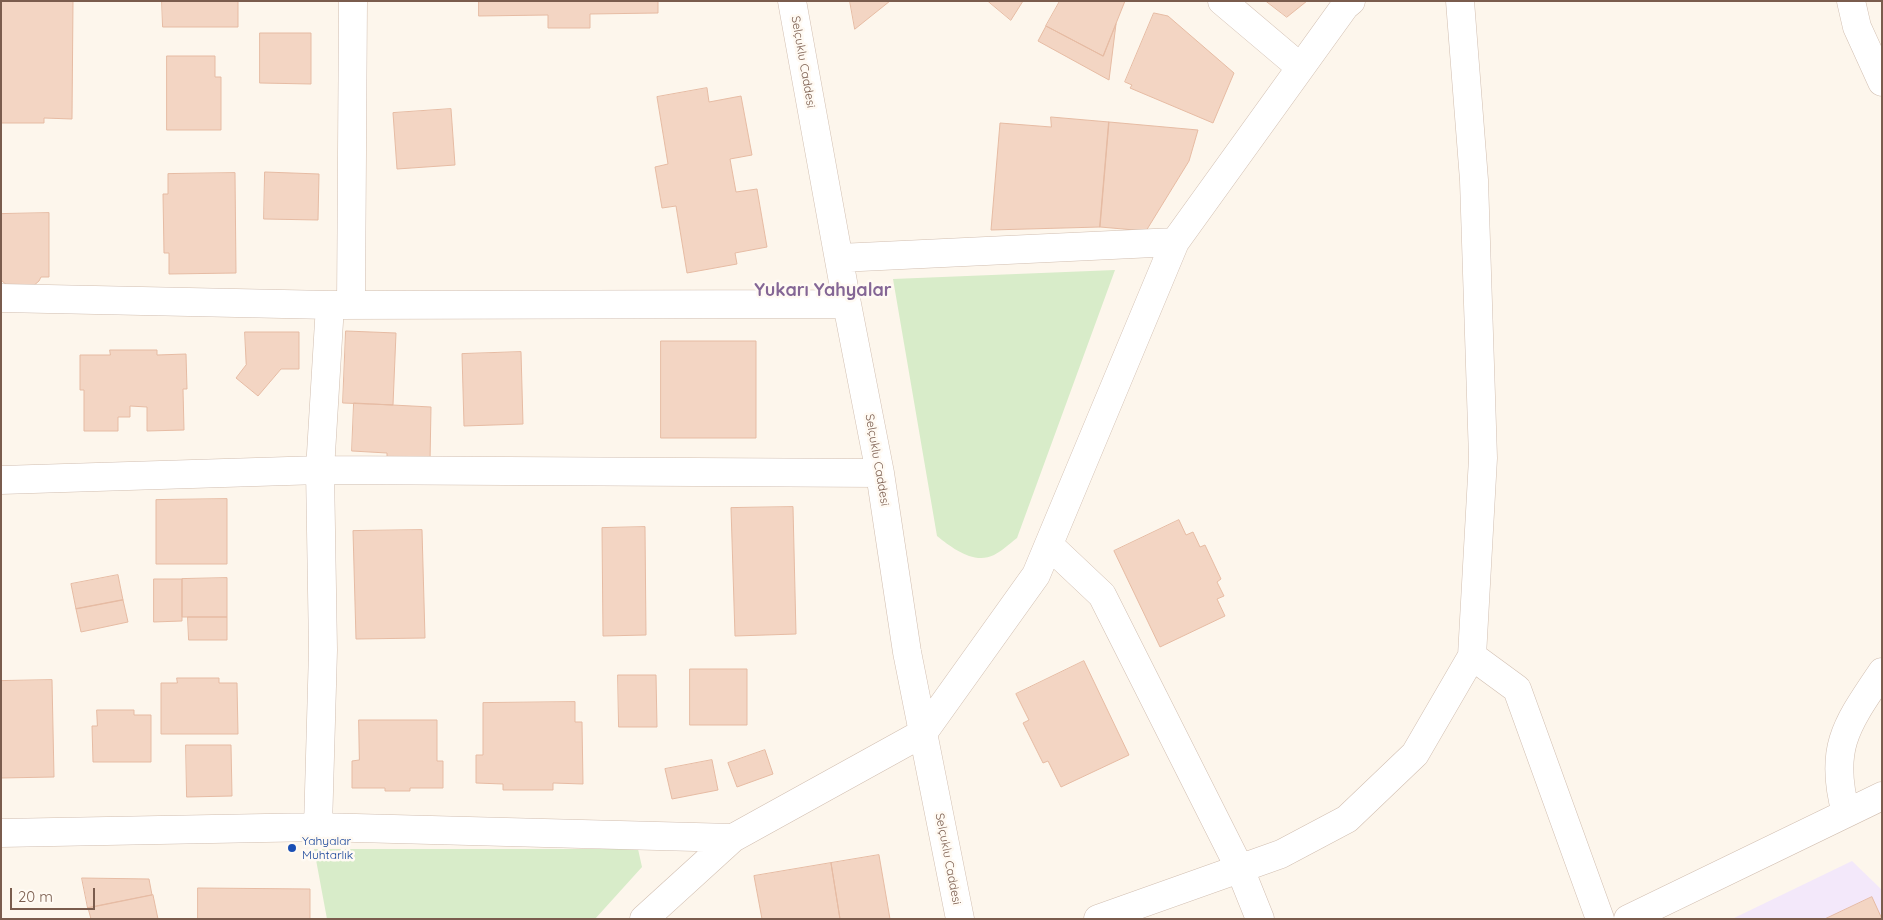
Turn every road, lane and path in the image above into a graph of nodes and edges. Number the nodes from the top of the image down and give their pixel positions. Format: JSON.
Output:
{"nodes":[{"id":1,"x":353,"y":1,"type":"edge"},
{"id":2,"x":792,"y":1,"type":"edge"},
{"id":3,"x":1222,"y":1,"type":"edge"},
{"id":4,"x":1351,"y":1,"type":"edge"},
{"id":5,"x":1460,"y":1,"type":"edge"},
{"id":6,"x":1851,"y":1,"type":"edge"},
{"id":7,"x":1300,"y":68,"type":"junction"},
{"id":8,"x":1882,"y":82,"type":"edge"},
{"id":9,"x":1174,"y":242,"type":"junction"},
{"id":10,"x":839,"y":258,"type":"junction"},
{"id":11,"x":1,"y":298,"type":"edge"},
{"id":12,"x":847,"y":304,"type":"junction"},
{"id":13,"x":340,"y":305,"type":"junction"},
{"id":14,"x":320,"y":470,"type":"junction"},
{"id":15,"x":880,"y":473,"type":"junction"},
{"id":16,"x":1,"y":480,"type":"edge"},
{"id":17,"x":1049,"y":545,"type":"junction"},
{"id":18,"x":1472,"y":656,"type":"junction"},
{"id":19,"x":1882,"y":672,"type":"edge"},
{"id":20,"x":923,"y":733,"type":"junction"},
{"id":21,"x":1882,"y":796,"type":"edge"},
{"id":22,"x":1846,"y":813,"type":"junction"},
{"id":23,"x":318,"y":827,"type":"junction"},
{"id":24,"x":1,"y":833,"type":"edge"},
{"id":25,"x":733,"y":838,"type":"junction"},
{"id":26,"x":1240,"y":869,"type":"junction"},
{"id":27,"x":644,"y":919,"type":"edge"},
{"id":28,"x":960,"y":919,"type":"edge"},
{"id":29,"x":1098,"y":919,"type":"edge"},
{"id":30,"x":1260,"y":919,"type":"edge"},
{"id":31,"x":1600,"y":919,"type":"edge"},
{"id":32,"x":1628,"y":919,"type":"edge"}],
"edges":[{"from":1,"to":13,"type":"street"},
{"from":2,"to":10,"type":"street","name":"Selçuklu Caddesi"},
{"from":3,"to":7,"type":"street"},
{"from":4,"to":7,"type":"street"},
{"from":5,"to":18,"type":"street"},
{"from":6,"to":8,"type":"street"},
{"from":7,"to":9,"type":"street"},
{"from":9,"to":10,"type":"street"},
{"from":9,"to":17,"type":"street"},
{"from":10,"to":12,"type":"street","name":"Selçuklu Caddesi"},
{"from":11,"to":13,"type":"street"},
{"from":12,"to":13,"type":"street"},
{"from":12,"to":15,"type":"street","name":"Selçuklu Caddesi"},
{"from":13,"to":14,"type":"street"},
{"from":14,"to":15,"type":"street"},
{"from":14,"to":16,"type":"street"},
{"from":14,"to":23,"type":"street"},
{"from":15,"to":20,"type":"street","name":"Selçuklu Caddesi"},
{"from":17,"to":20,"type":"street"},
{"from":17,"to":26,"type":"street"},
{"from":18,"to":26,"type":"street"},
{"from":18,"to":31,"type":"street"},
{"from":19,"to":22,"type":"street"},
{"from":20,"to":25,"type":"street"},
{"from":20,"to":28,"type":"street","name":"Selçuklu Caddesi"},
{"from":21,"to":22,"type":"street"},
{"from":22,"to":32,"type":"street"},
{"from":23,"to":24,"type":"street"},
{"from":23,"to":25,"type":"street"},
{"from":25,"to":27,"type":"street"},
{"from":26,"to":29,"type":"street"},
{"from":26,"to":30,"type":"street"}]}
